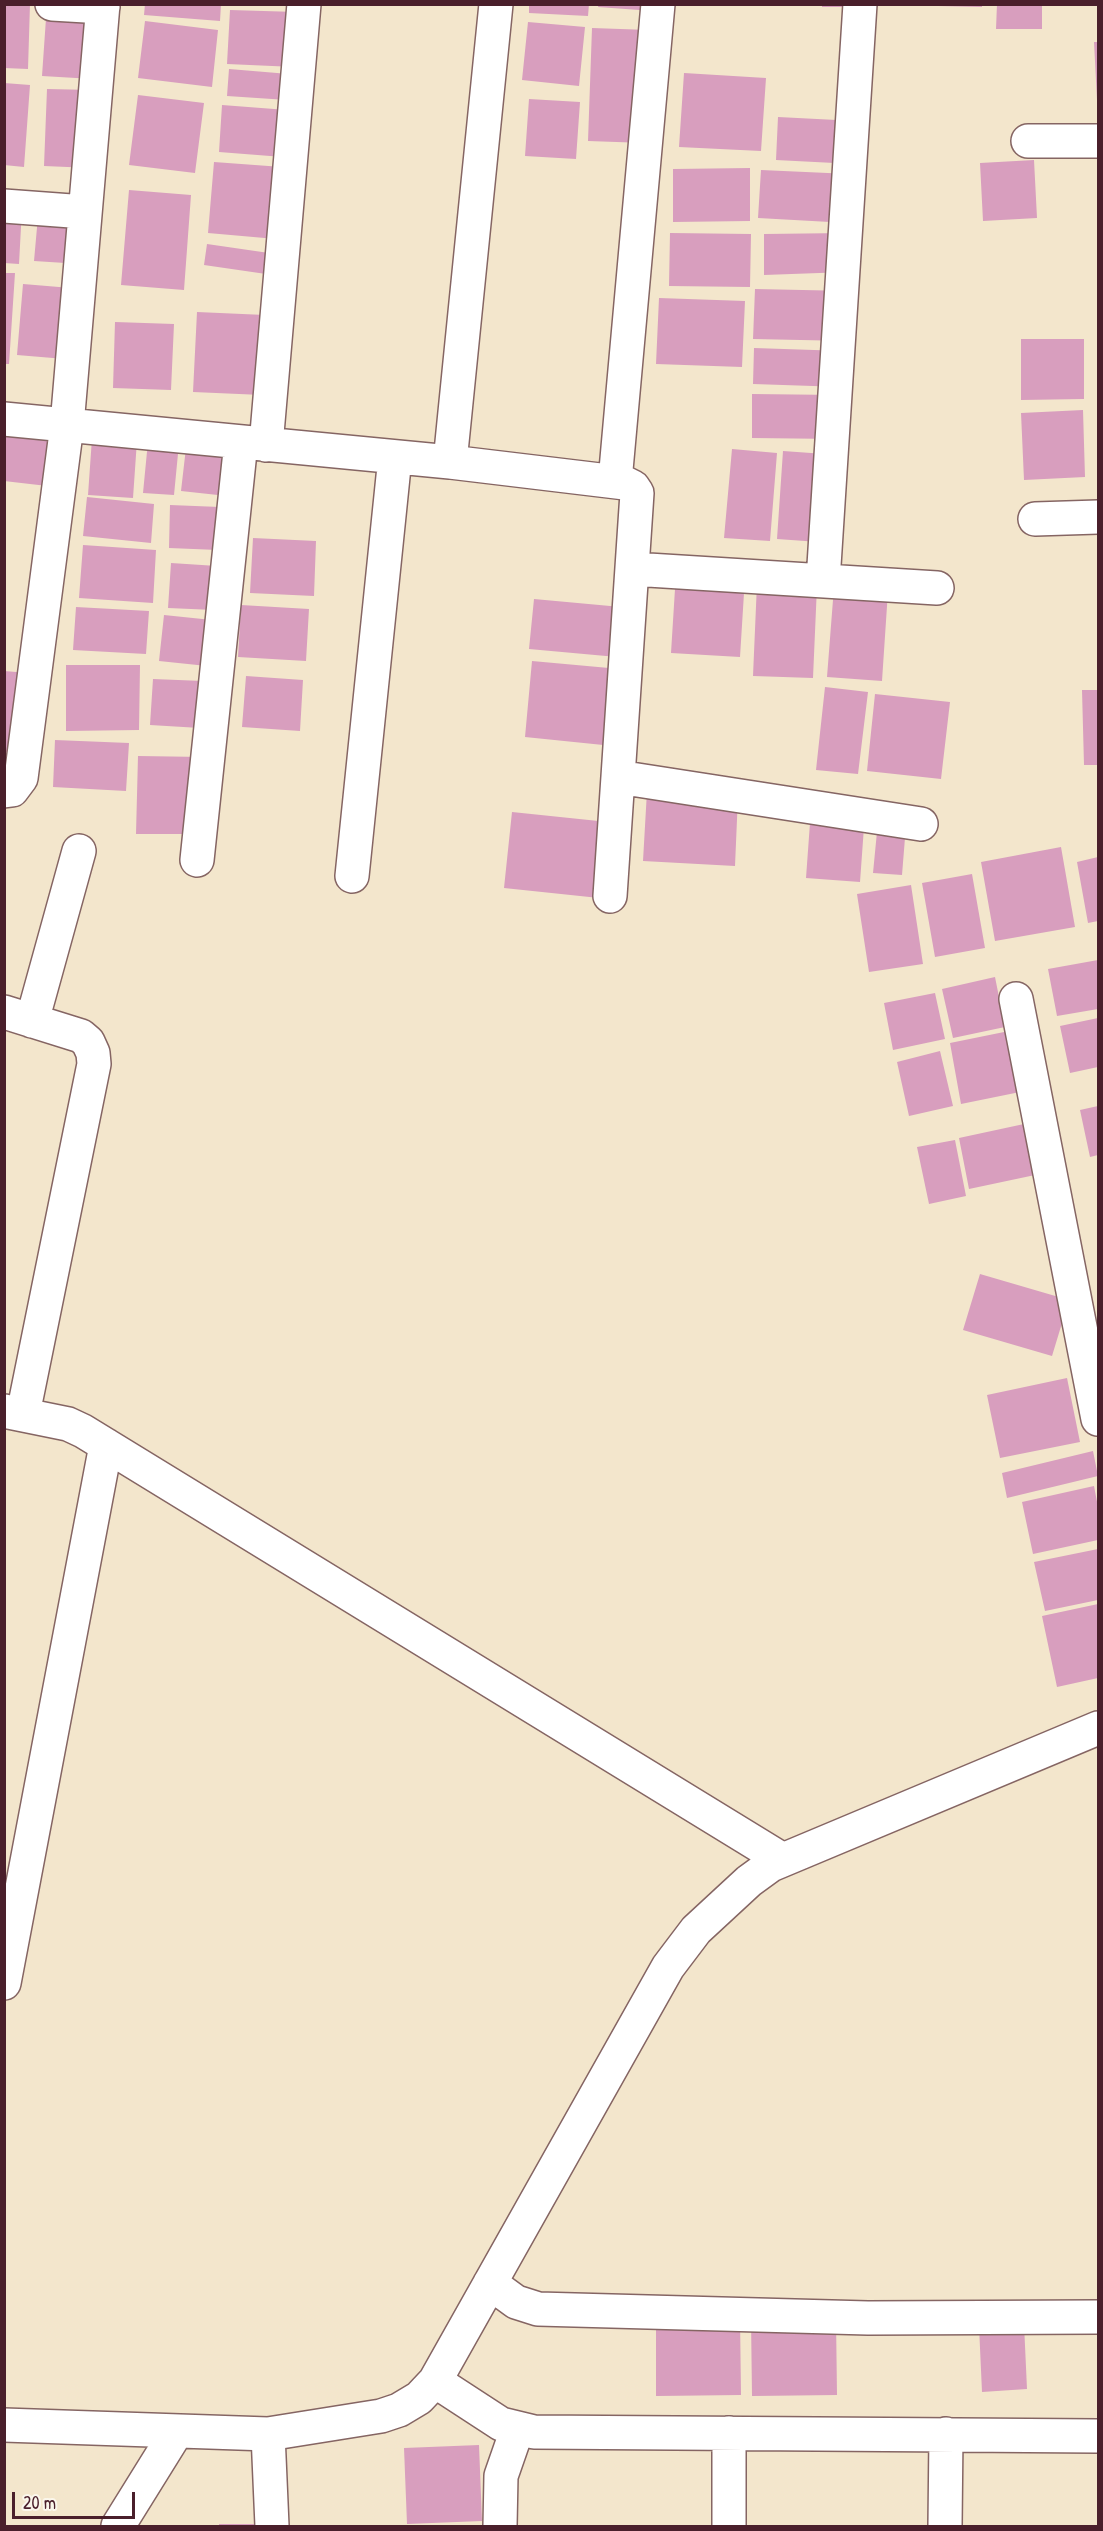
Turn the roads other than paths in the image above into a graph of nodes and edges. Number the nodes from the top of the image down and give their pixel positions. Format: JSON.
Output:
{"nodes":[{"id":1,"x":52,"y":4,"type":"edge"},
{"id":2,"x":304,"y":4,"type":"edge"},
{"id":3,"x":496,"y":4,"type":"edge"},
{"id":4,"x":658,"y":4,"type":"edge"},
{"id":5,"x":860,"y":4,"type":"edge"},
{"id":6,"x":103,"y":6,"type":"edge"},
{"id":7,"x":1028,"y":141,"type":"dead end"},
{"id":8,"x":1098,"y":141,"type":"edge"},
{"id":9,"x":4,"y":206,"type":"edge"},
{"id":10,"x":86,"y":212,"type":"junction"},
{"id":11,"x":4,"y":419,"type":"edge"},
{"id":12,"x":67,"y":425,"type":"junction"},
{"id":13,"x":254,"y":443,"type":"junction"},
{"id":14,"x":395,"y":457,"type":"junction"},
{"id":15,"x":450,"y":462,"type":"junction"},
{"id":16,"x":615,"y":482,"type":"junction"},
{"id":17,"x":1098,"y":517,"type":"edge"},
{"id":18,"x":1035,"y":519,"type":"dead end"},
{"id":19,"x":632,"y":569,"type":"junction"},
{"id":20,"x":822,"y":580,"type":"junction"},
{"id":21,"x":937,"y":588,"type":"dead end"},
{"id":22,"x":618,"y":777,"type":"junction"},
{"id":23,"x":4,"y":791,"type":"edge"},
{"id":24,"x":921,"y":824,"type":"dead end"},
{"id":25,"x":79,"y":851,"type":"dead end"},
{"id":26,"x":197,"y":860,"type":"dead end"},
{"id":27,"x":352,"y":876,"type":"dead end"},
{"id":28,"x":610,"y":897,"type":"dead end"},
{"id":29,"x":1016,"y":999,"type":"dead end"},
{"id":30,"x":18,"y":1016,"type":"edge"},
{"id":31,"x":14,"y":1412,"type":"edge"},
{"id":32,"x":1098,"y":1419,"type":"edge"},
{"id":33,"x":106,"y":1445,"type":"junction"},
{"id":34,"x":1098,"y":1728,"type":"edge"},
{"id":35,"x":783,"y":1860,"type":"junction"},
{"id":36,"x":4,"y":1983,"type":"edge"},
{"id":37,"x":490,"y":2283,"type":"junction"},
{"id":38,"x":1098,"y":2317,"type":"edge"},
{"id":39,"x":435,"y":2381,"type":"junction"},
{"id":40,"x":4,"y":2425,"type":"edge"},
{"id":41,"x":517,"y":2430,"type":"junction"},
{"id":42,"x":177,"y":2431,"type":"junction"},
{"id":43,"x":729,"y":2433,"type":"junction"},
{"id":44,"x":268,"y":2434,"type":"junction"},
{"id":45,"x":946,"y":2434,"type":"junction"},
{"id":46,"x":1098,"y":2436,"type":"edge"},
{"id":47,"x":118,"y":2526,"type":"edge"},
{"id":48,"x":272,"y":2526,"type":"edge"},
{"id":49,"x":501,"y":2526,"type":"edge"},
{"id":50,"x":729,"y":2526,"type":"edge"},
{"id":51,"x":945,"y":2526,"type":"edge"}],
"edges":[{"from":1,"to":6,"type":"street"},
{"from":2,"to":13,"type":"street"},
{"from":3,"to":15,"type":"street"},
{"from":4,"to":16,"type":"street"},
{"from":5,"to":20,"type":"street"},
{"from":6,"to":10,"type":"street"},
{"from":7,"to":8,"type":"street"},
{"from":9,"to":10,"type":"street"},
{"from":10,"to":12,"type":"street"},
{"from":11,"to":12,"type":"street"},
{"from":12,"to":13,"type":"street"},
{"from":12,"to":23,"type":"street"},
{"from":13,"to":14,"type":"street"},
{"from":13,"to":26,"type":"street"},
{"from":14,"to":15,"type":"street"},
{"from":14,"to":27,"type":"street"},
{"from":15,"to":16,"type":"street"},
{"from":16,"to":19,"type":"street"},
{"from":17,"to":18,"type":"street"},
{"from":19,"to":20,"type":"street"},
{"from":19,"to":22,"type":"street"},
{"from":20,"to":21,"type":"street"},
{"from":22,"to":24,"type":"street"},
{"from":22,"to":28,"type":"street"},
{"from":25,"to":30,"type":"street"},
{"from":29,"to":32,"type":"street"},
{"from":30,"to":31,"type":"street"},
{"from":31,"to":33,"type":"street"},
{"from":33,"to":35,"type":"street"},
{"from":33,"to":36,"type":"street"},
{"from":34,"to":35,"type":"street"},
{"from":35,"to":37,"type":"street"},
{"from":37,"to":38,"type":"street"},
{"from":37,"to":39,"type":"street"},
{"from":39,"to":41,"type":"street"},
{"from":39,"to":44,"type":"street"},
{"from":40,"to":42,"type":"street"},
{"from":41,"to":43,"type":"street"},
{"from":41,"to":49,"type":"street"},
{"from":42,"to":44,"type":"street"},
{"from":42,"to":47,"type":"street"},
{"from":43,"to":45,"type":"street"},
{"from":43,"to":50,"type":"street"},
{"from":44,"to":48,"type":"street"},
{"from":45,"to":46,"type":"street"},
{"from":45,"to":51,"type":"street"}]}
